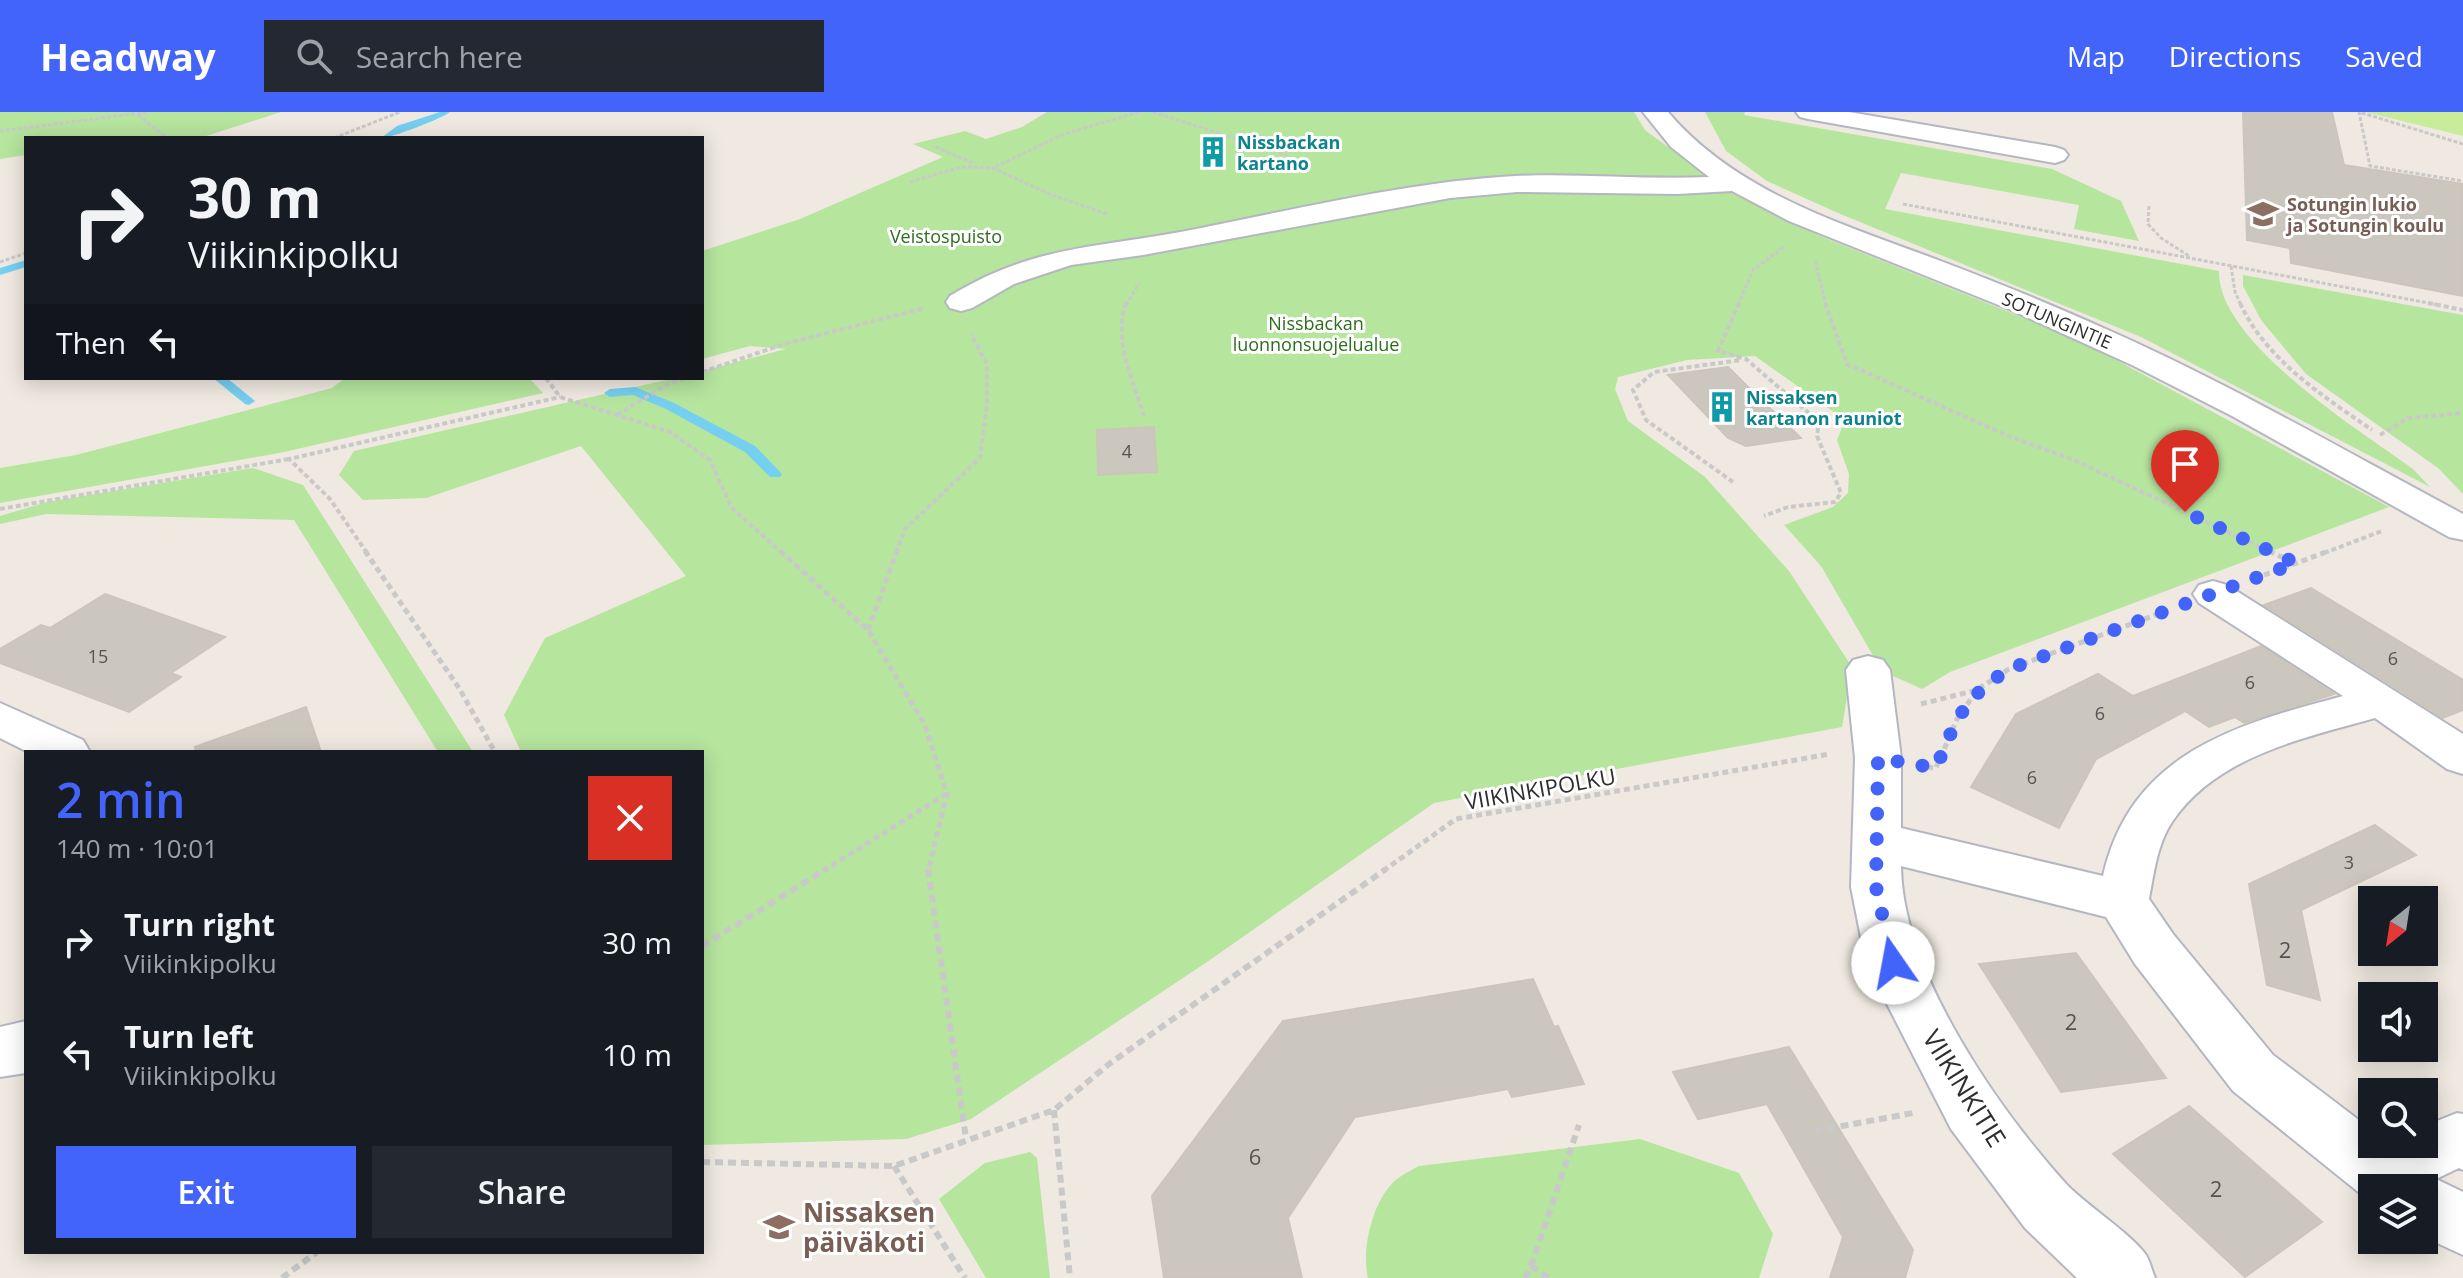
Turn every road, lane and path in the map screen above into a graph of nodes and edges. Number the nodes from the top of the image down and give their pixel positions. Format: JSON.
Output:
{"nodes":[{"id":1,"x":149,"y":112,"type":"edge"},
{"id":2,"x":400,"y":112,"type":"edge"},
{"id":3,"x":1139,"y":112,"type":"edge"},
{"id":4,"x":1153,"y":112,"type":"edge"},
{"id":5,"x":1655,"y":112,"type":"edge"},
{"id":6,"x":1808,"y":112,"type":"edge"},
{"id":7,"x":137,"y":115,"type":"junction"},
{"id":8,"x":0,"y":131,"type":"edge"},
{"id":9,"x":164,"y":136,"type":"edge"},
{"id":10,"x":339,"y":136,"type":"edge"},
{"id":11,"x":2463,"y":144,"type":"edge"},
{"id":12,"x":936,"y":147,"type":"dead end"},
{"id":13,"x":1287,"y":155,"type":"dead end"},
{"id":14,"x":2055,"y":155,"type":"dead end"},
{"id":15,"x":975,"y":164,"type":"junction"},
{"id":16,"x":993,"y":168,"type":"junction"},
{"id":17,"x":2463,"y":181,"type":"edge"},
{"id":18,"x":910,"y":182,"type":"dead end"},
{"id":19,"x":1740,"y":183,"type":"junction"},
{"id":20,"x":1903,"y":204,"type":"dead end"},
{"id":21,"x":2149,"y":206,"type":"dead end"},
{"id":22,"x":1814,"y":227,"type":"junction"},
{"id":23,"x":1181,"y":240,"type":"junction"},
{"id":24,"x":24,"y":254,"type":"edge"},
{"id":25,"x":2193,"y":259,"type":"junction"},
{"id":26,"x":0,"y":262,"type":"edge"},
{"id":27,"x":2231,"y":266,"type":"junction"},
{"id":28,"x":961,"y":302,"type":"junction"},
{"id":29,"x":2463,"y":310,"type":"edge"},
{"id":30,"x":1746,"y":359,"type":"junction"},
{"id":31,"x":704,"y":371,"type":"edge"},
{"id":32,"x":547,"y":380,"type":"edge"},
{"id":33,"x":680,"y":380,"type":"edge"},
{"id":34,"x":560,"y":397,"type":"junction"},
{"id":35,"x":2463,"y":413,"type":"edge"},
{"id":36,"x":617,"y":415,"type":"junction"},
{"id":37,"x":1144,"y":416,"type":"dead end"},
{"id":38,"x":2380,"y":435,"type":"junction"},
{"id":39,"x":2391,"y":444,"type":"dead end"},
{"id":40,"x":289,"y":459,"type":"junction"},
{"id":41,"x":1733,"y":482,"type":"dead end"},
{"id":42,"x":0,"y":509,"type":"edge"},
{"id":43,"x":1764,"y":516,"type":"dead end"},
{"id":44,"x":2395,"y":526,"type":"dead end"},
{"id":45,"x":2463,"y":529,"type":"edge"},
{"id":46,"x":2296,"y":563,"type":"junction"},
{"id":47,"x":2213,"y":594,"type":"junction"},
{"id":48,"x":868,"y":630,"type":"junction"},
{"id":49,"x":1978,"y":689,"type":"junction"},
{"id":50,"x":2382,"y":701,"type":"junction"},
{"id":51,"x":1873,"y":714,"type":"junction"},
{"id":52,"x":0,"y":719,"type":"edge"},
{"id":53,"x":63,"y":750,"type":"edge"},
{"id":54,"x":494,"y":750,"type":"edge"},
{"id":55,"x":2463,"y":757,"type":"edge"},
{"id":56,"x":947,"y":794,"type":"junction"},
{"id":57,"x":1877,"y":843,"type":"junction"},
{"id":58,"x":2123,"y":901,"type":"junction"},
{"id":59,"x":704,"y":945,"type":"edge"},
{"id":60,"x":24,"y":1048,"type":"edge"},
{"id":61,"x":0,"y":1052,"type":"edge"},
{"id":62,"x":1054,"y":1110,"type":"junction"},
{"id":63,"x":1914,"y":1112,"type":"dead end"},
{"id":64,"x":1579,"y":1125,"type":"dead end"},
{"id":65,"x":1815,"y":1131,"type":"dead end"},
{"id":66,"x":966,"y":1139,"type":"junction"},
{"id":67,"x":2463,"y":1142,"type":"edge"},
{"id":68,"x":704,"y":1162,"type":"edge"},
{"id":69,"x":894,"y":1166,"type":"junction"},
{"id":70,"x":2383,"y":1174,"type":"edge"},
{"id":71,"x":2419,"y":1174,"type":"edge"},
{"id":72,"x":2438,"y":1210,"type":"edge"},
{"id":73,"x":2463,"y":1225,"type":"edge"},
{"id":74,"x":314,"y":1254,"type":"edge"},
{"id":75,"x":1531,"y":1266,"type":"junction"},
{"id":76,"x":282,"y":1278,"type":"edge"},
{"id":77,"x":965,"y":1278,"type":"edge"},
{"id":78,"x":1070,"y":1278,"type":"edge"},
{"id":79,"x":1525,"y":1278,"type":"edge"},
{"id":80,"x":1549,"y":1278,"type":"edge"},
{"id":81,"x":2123,"y":1278,"type":"edge"}],
"edges":[{"from":1,"to":7,"type":"path"},
{"from":2,"to":10,"type":"path"},
{"from":3,"to":16,"type":"path"},
{"from":4,"to":13,"type":"path"},
{"from":5,"to":19,"type":"street","name":"SOTUNGINTIE"},
{"from":6,"to":14,"type":"street"},
{"from":7,"to":8,"type":"path"},
{"from":7,"to":9,"type":"path"},
{"from":11,"to":17,"type":"path"},
{"from":12,"to":15,"type":"path"},
{"from":15,"to":16,"type":"path"},
{"from":15,"to":18,"type":"path"},
{"from":16,"to":23,"type":"path"},
{"from":19,"to":22,"type":"street","name":"SOTUNGINTIE"},
{"from":19,"to":23,"type":"street"},
{"from":20,"to":25,"type":"path"},
{"from":21,"to":25,"type":"path"},
{"from":22,"to":30,"type":"path"},
{"from":22,"to":45,"type":"street","name":"SOTUNGINTIE"},
{"from":22,"to":46,"type":"path"},
{"from":23,"to":28,"type":"street"},
{"from":23,"to":37,"type":"path"},
{"from":24,"to":26,"type":"path"},
{"from":25,"to":27,"type":"path"},
{"from":27,"to":29,"type":"path"},
{"from":27,"to":38,"type":"path"},
{"from":28,"to":31,"type":"path"},
{"from":28,"to":48,"type":"path"},
{"from":30,"to":41,"type":"path"},
{"from":30,"to":43,"type":"path"},
{"from":32,"to":34,"type":"path"},
{"from":33,"to":36,"type":"path"},
{"from":34,"to":36,"type":"path"},
{"from":34,"to":40,"type":"path"},
{"from":35,"to":38,"type":"path"},
{"from":36,"to":48,"type":"path"},
{"from":38,"to":39,"type":"path"},
{"from":40,"to":42,"type":"path"},
{"from":40,"to":54,"type":"path"},
{"from":44,"to":46,"type":"path","name":"VIIKINKIPOLKU"},
{"from":46,"to":47,"type":"path","name":"VIIKINKIPOLKU"},
{"from":47,"to":49,"type":"path","name":"VIIKINKIPOLKU"},
{"from":47,"to":50,"type":"street"},
{"from":48,"to":56,"type":"path"},
{"from":49,"to":51,"type":"path","name":"VIIKINKIPOLKU"},
{"from":49,"to":51,"type":"path","name":"VIIKINKIPOLKU"},
{"from":50,"to":55,"type":"street"},
{"from":50,"to":58,"type":"street"},
{"from":51,"to":57,"type":"street","name":"VIIKINKITIE"},
{"from":51,"to":62,"type":"path","name":"VIIKINKIPOLKU"},
{"from":52,"to":53,"type":"street"},
{"from":56,"to":59,"type":"path"},
{"from":56,"to":66,"type":"path"},
{"from":57,"to":58,"type":"street"},
{"from":57,"to":81,"type":"street","name":"VIIKINKITIE"},
{"from":58,"to":70,"type":"street"},
{"from":60,"to":61,"type":"street"},
{"from":62,"to":66,"type":"path"},
{"from":62,"to":78,"type":"path"},
{"from":63,"to":65,"type":"path"},
{"from":64,"to":75,"type":"path"},
{"from":66,"to":69,"type":"path"},
{"from":67,"to":71,"type":"street"},
{"from":68,"to":69,"type":"path"},
{"from":69,"to":77,"type":"path"},
{"from":72,"to":73,"type":"street"},
{"from":74,"to":76,"type":"path"},
{"from":75,"to":79,"type":"path"},
{"from":75,"to":80,"type":"path"}]}
